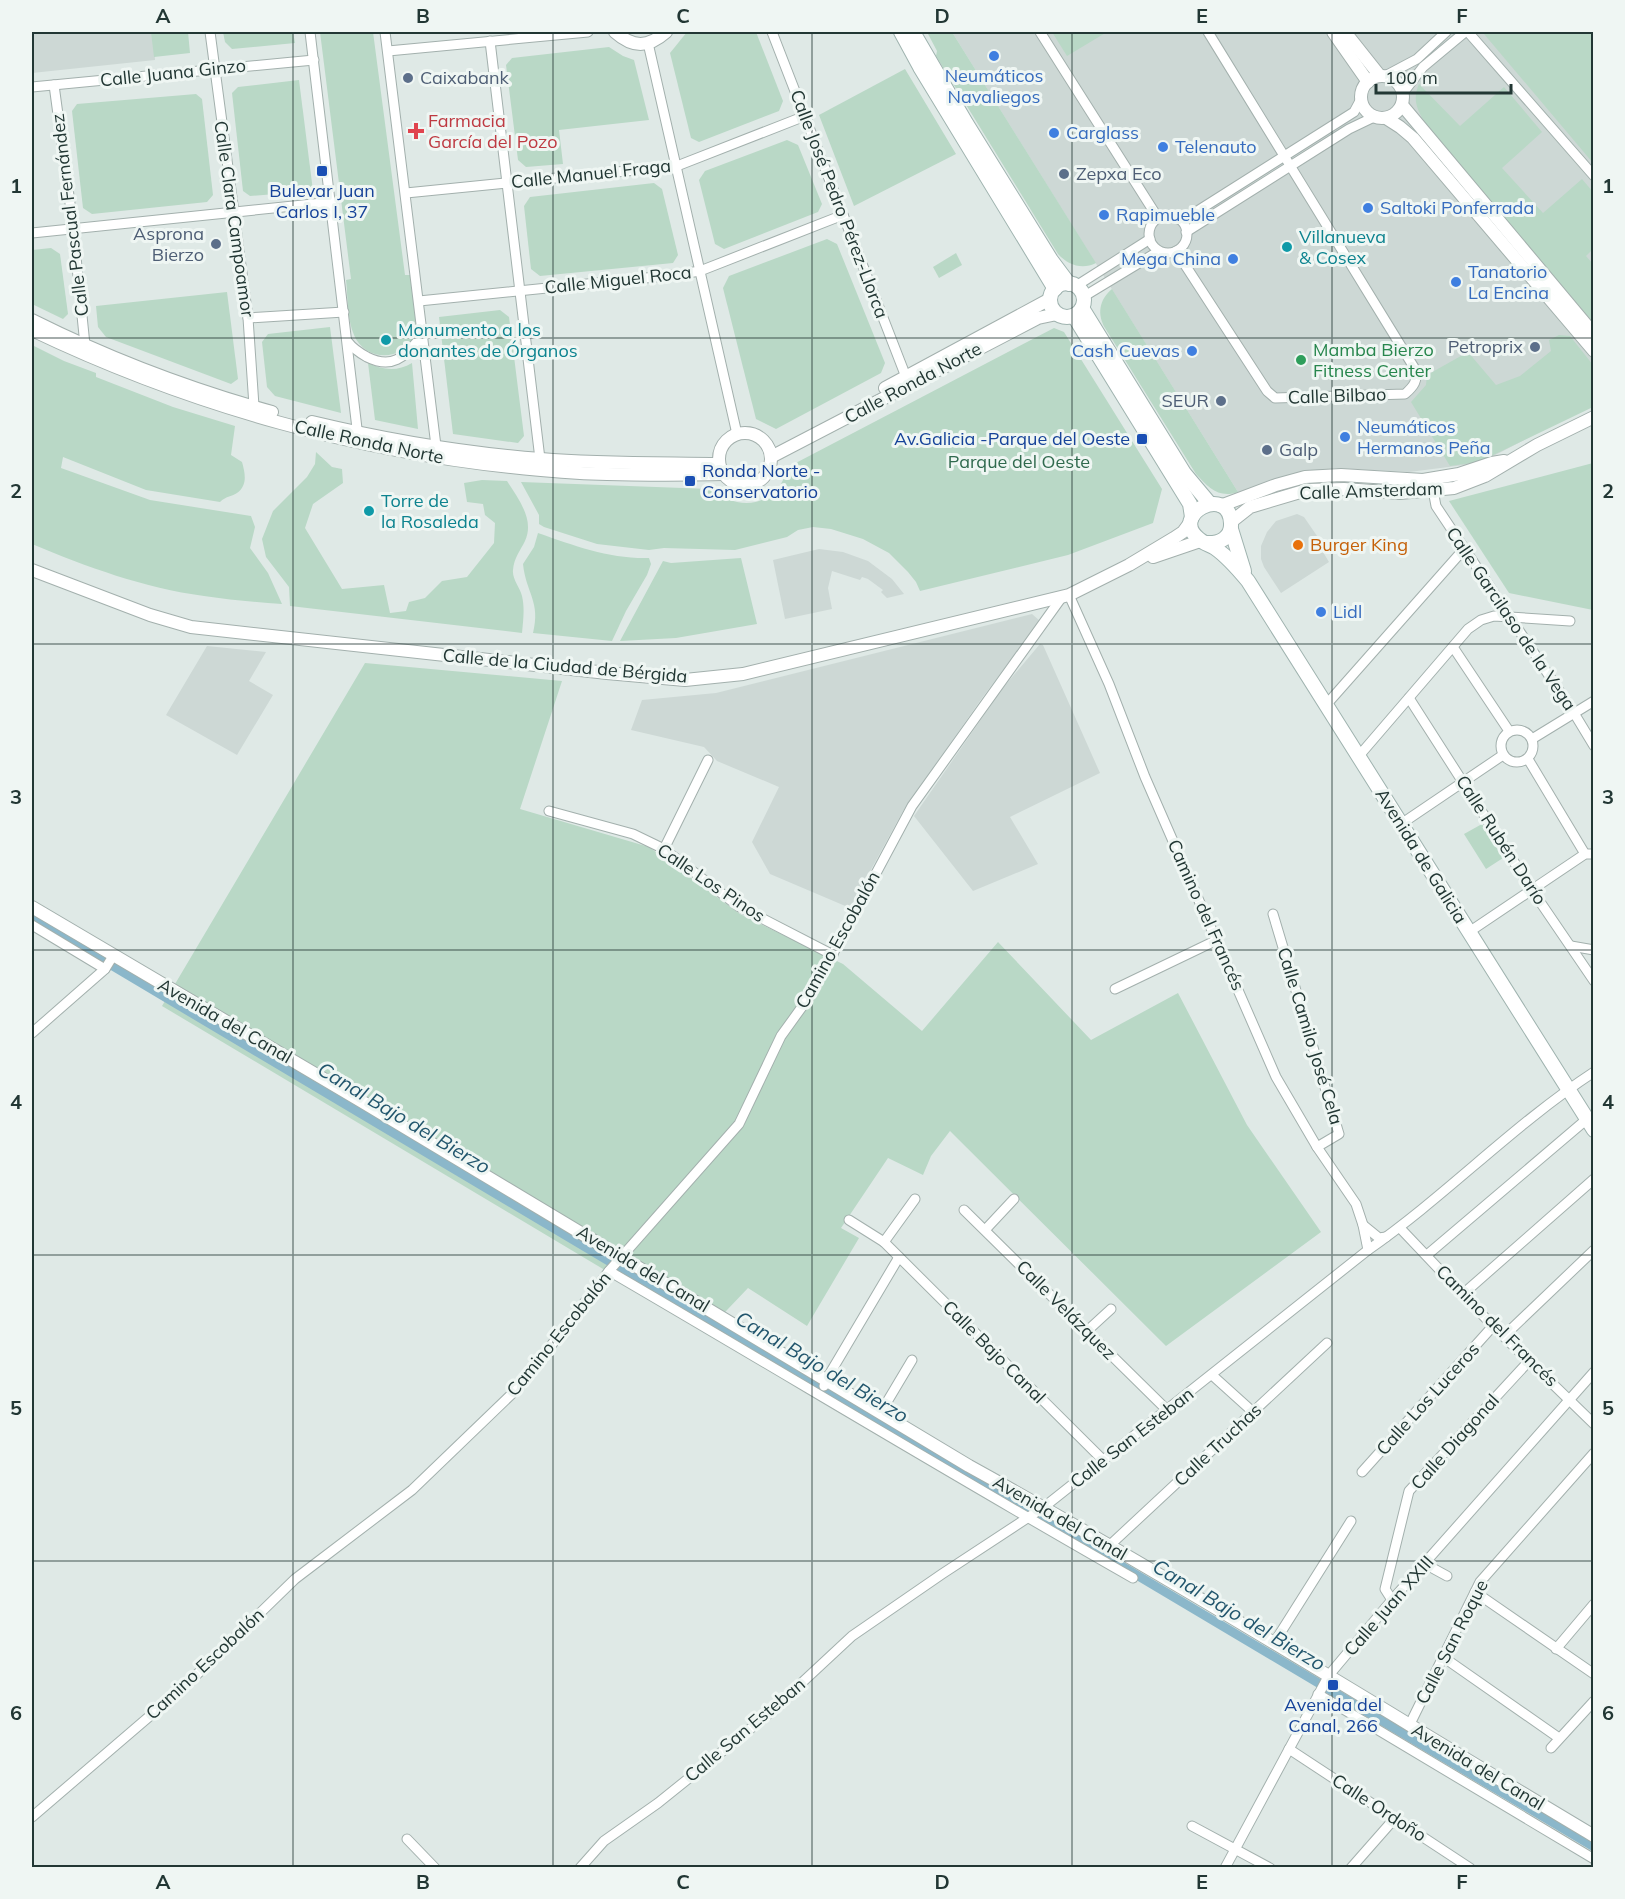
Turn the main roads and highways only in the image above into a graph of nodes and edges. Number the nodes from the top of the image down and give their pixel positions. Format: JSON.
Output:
{"nodes":[{"id":1,"x":901,"y":32,"type":"edge"},
{"id":2,"x":913,"y":32,"type":"edge"},
{"id":3,"x":1052,"y":294,"type":"junction"},
{"id":4,"x":1077,"y":298,"type":"junction"},
{"id":5,"x":1215,"y":505,"type":"junction"},
{"id":6,"x":1192,"y":519,"type":"junction"},
{"id":7,"x":1231,"y":525,"type":"junction"},
{"id":8,"x":1203,"y":542,"type":"junction"},
{"id":9,"x":1248,"y":581,"type":"junction"},
{"id":10,"x":1590,"y":1125,"type":"edge"}],
"edges":[{"from":1,"to":3,"type":"main road"},
{"from":2,"to":4,"type":"main road"},
{"from":3,"to":4,"type":"main road"},
{"from":3,"to":4,"type":"main road"},
{"from":4,"to":5,"type":"main road"},
{"from":4,"to":6,"type":"main road"},
{"from":5,"to":6,"type":"main road"},
{"from":5,"to":7,"type":"main road"},
{"from":6,"to":8,"type":"main road"},
{"from":7,"to":8,"type":"main road"},
{"from":7,"to":9,"type":"main road","name":"Avenida de Galicia"},
{"from":8,"to":9,"type":"main road","name":"Avenida de Galicia"},
{"from":9,"to":10,"type":"main road","name":"Avenida de Galicia"}]}
